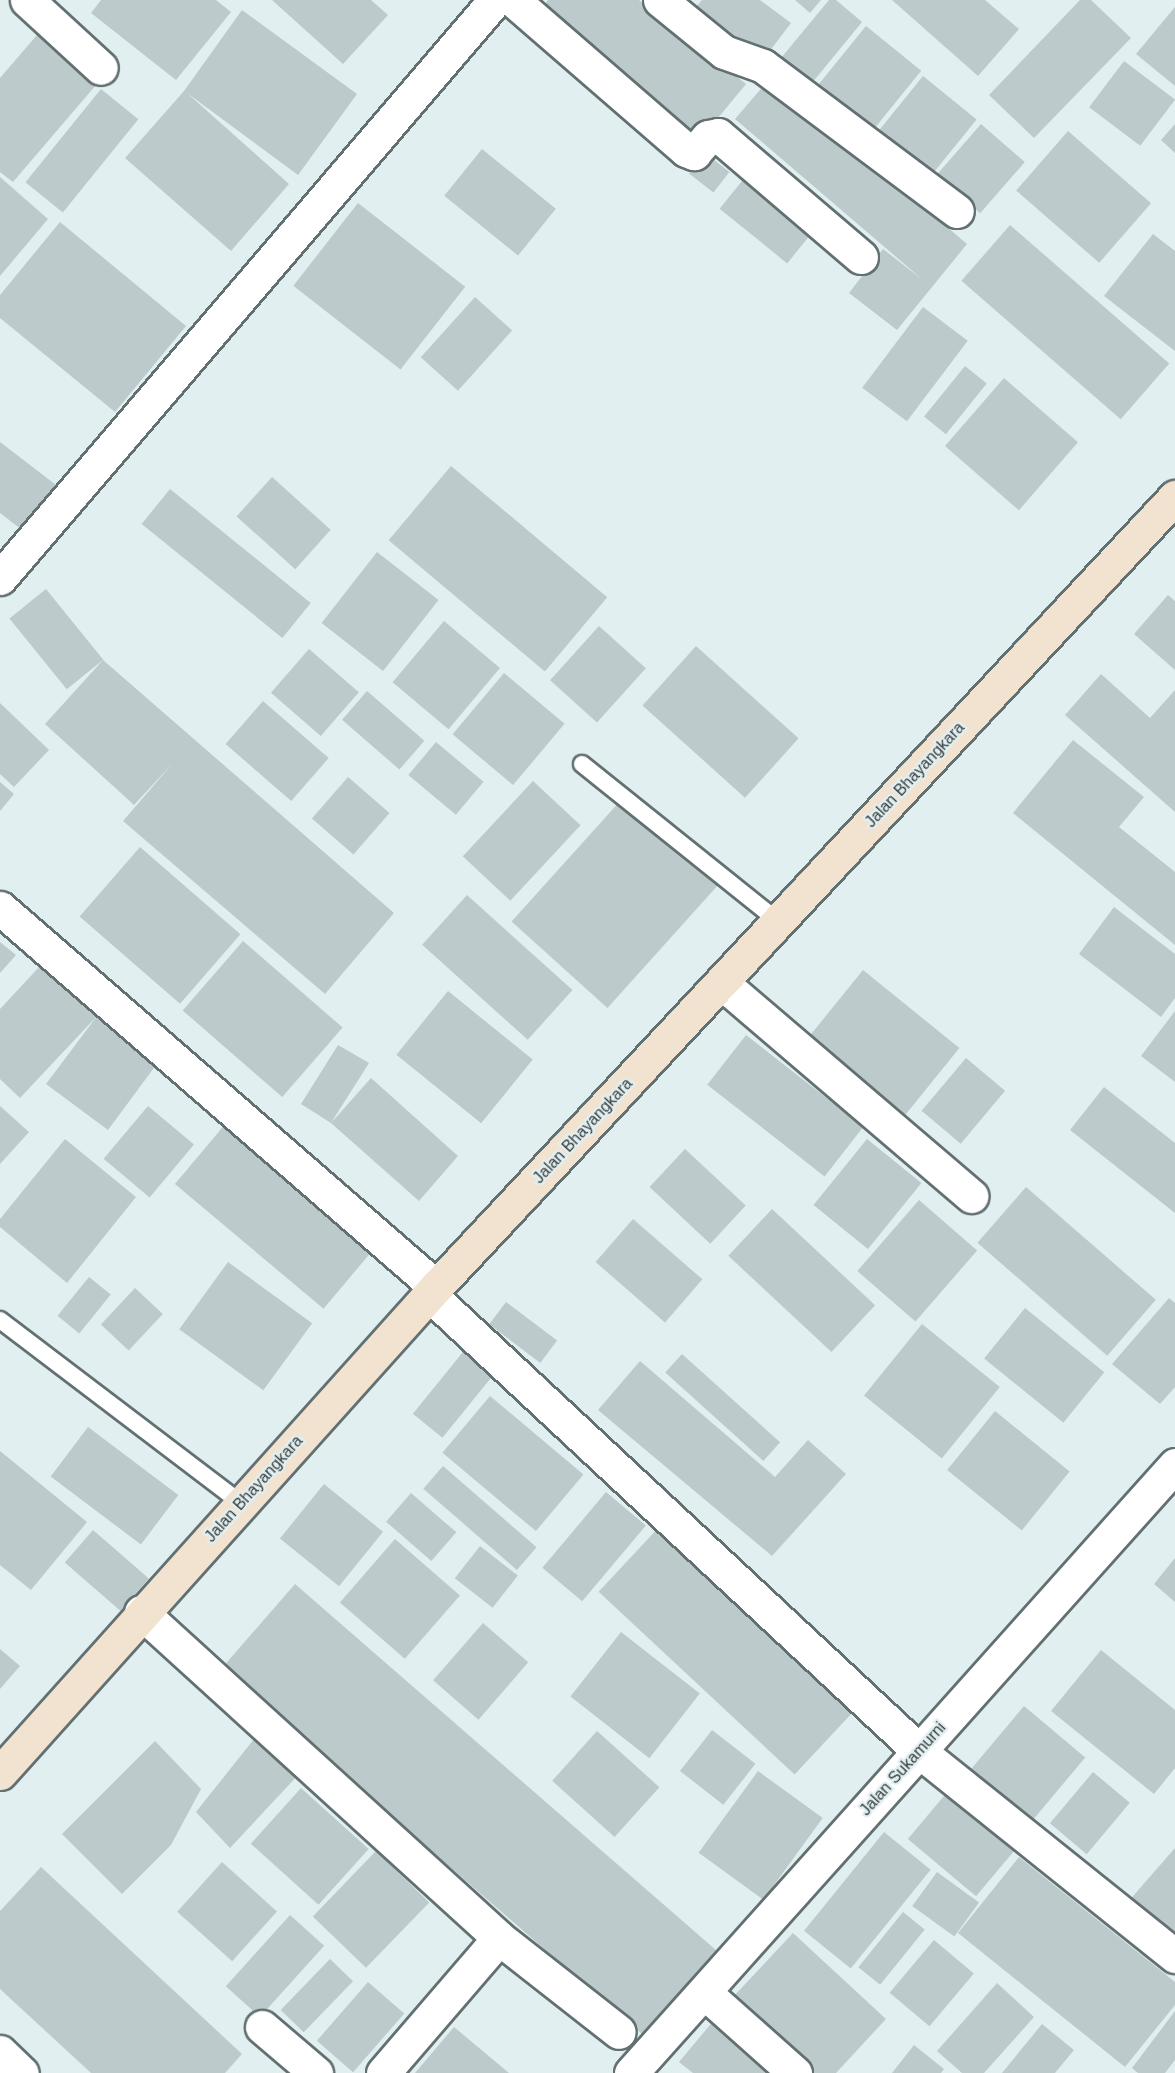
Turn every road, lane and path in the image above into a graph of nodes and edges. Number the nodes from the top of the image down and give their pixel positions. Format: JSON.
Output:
{"nodes":[{"id":1,"x":27,"y":0,"type":"edge"},
{"id":2,"x":495,"y":0,"type":"edge"},
{"id":3,"x":513,"y":0,"type":"edge"},
{"id":4,"x":660,"y":0,"type":"edge"},
{"id":5,"x":101,"y":68,"type":"dead end"},
{"id":6,"x":957,"y":211,"type":"dead end"},
{"id":7,"x":861,"y":257,"type":"dead end"},
{"id":8,"x":1175,"y":497,"type":"edge"},
{"id":9,"x":0,"y":578,"type":"edge"},
{"id":10,"x":582,"y":764,"type":"dead end"},
{"id":11,"x":0,"y":908,"type":"edge"},
{"id":12,"x":778,"y":921,"type":"junction"},
{"id":13,"x":722,"y":982,"type":"junction"},
{"id":14,"x":971,"y":1196,"type":"dead end"},
{"id":15,"x":433,"y":1290,"type":"junction"},
{"id":16,"x":0,"y":1320,"type":"edge"},
{"id":17,"x":1175,"y":1465,"type":"edge"},
{"id":18,"x":241,"y":1503,"type":"junction"},
{"id":19,"x":141,"y":1612,"type":"junction"},
{"id":20,"x":920,"y":1751,"type":"junction"},
{"id":21,"x":0,"y":1773,"type":"edge"},
{"id":22,"x":498,"y":1938,"type":"junction"},
{"id":23,"x":1175,"y":1956,"type":"edge"},
{"id":24,"x":704,"y":1992,"type":"junction"},
{"id":25,"x":262,"y":2027,"type":"dead end"},
{"id":26,"x":619,"y":2032,"type":"dead end"},
{"id":27,"x":0,"y":2052,"type":"edge"},
{"id":28,"x":22,"y":2073,"type":"edge"},
{"id":29,"x":316,"y":2073,"type":"edge"},
{"id":30,"x":383,"y":2073,"type":"edge"},
{"id":31,"x":631,"y":2073,"type":"edge"},
{"id":32,"x":795,"y":2073,"type":"edge"}],
"edges":[{"from":1,"to":5,"type":"street"},
{"from":2,"to":9,"type":"street"},
{"from":3,"to":7,"type":"street"},
{"from":4,"to":6,"type":"street"},
{"from":8,"to":12,"type":"main road","name":"Jalan Bhayangkara"},
{"from":10,"to":12,"type":"lane"},
{"from":11,"to":15,"type":"street"},
{"from":12,"to":13,"type":"main road","name":"Jalan Bhayangkara"},
{"from":13,"to":14,"type":"street"},
{"from":13,"to":15,"type":"main road","name":"Jalan Bhayangkara"},
{"from":15,"to":18,"type":"main road","name":"Jalan Bhayangkara"},
{"from":15,"to":20,"type":"street"},
{"from":16,"to":18,"type":"lane"},
{"from":17,"to":20,"type":"street","name":"Jalan Sukamurni"},
{"from":18,"to":19,"type":"main road","name":"Jalan Bhayangkara"},
{"from":19,"to":21,"type":"main road","name":"Jalan Bhayangkara"},
{"from":19,"to":22,"type":"street"},
{"from":20,"to":23,"type":"street"},
{"from":20,"to":24,"type":"street","name":"Jalan Sukamurni"},
{"from":22,"to":26,"type":"street"},
{"from":22,"to":30,"type":"street"},
{"from":24,"to":31,"type":"street","name":"Jalan Sukamurni"},
{"from":24,"to":32,"type":"street"},
{"from":25,"to":29,"type":"street"},
{"from":27,"to":28,"type":"street"}]}
